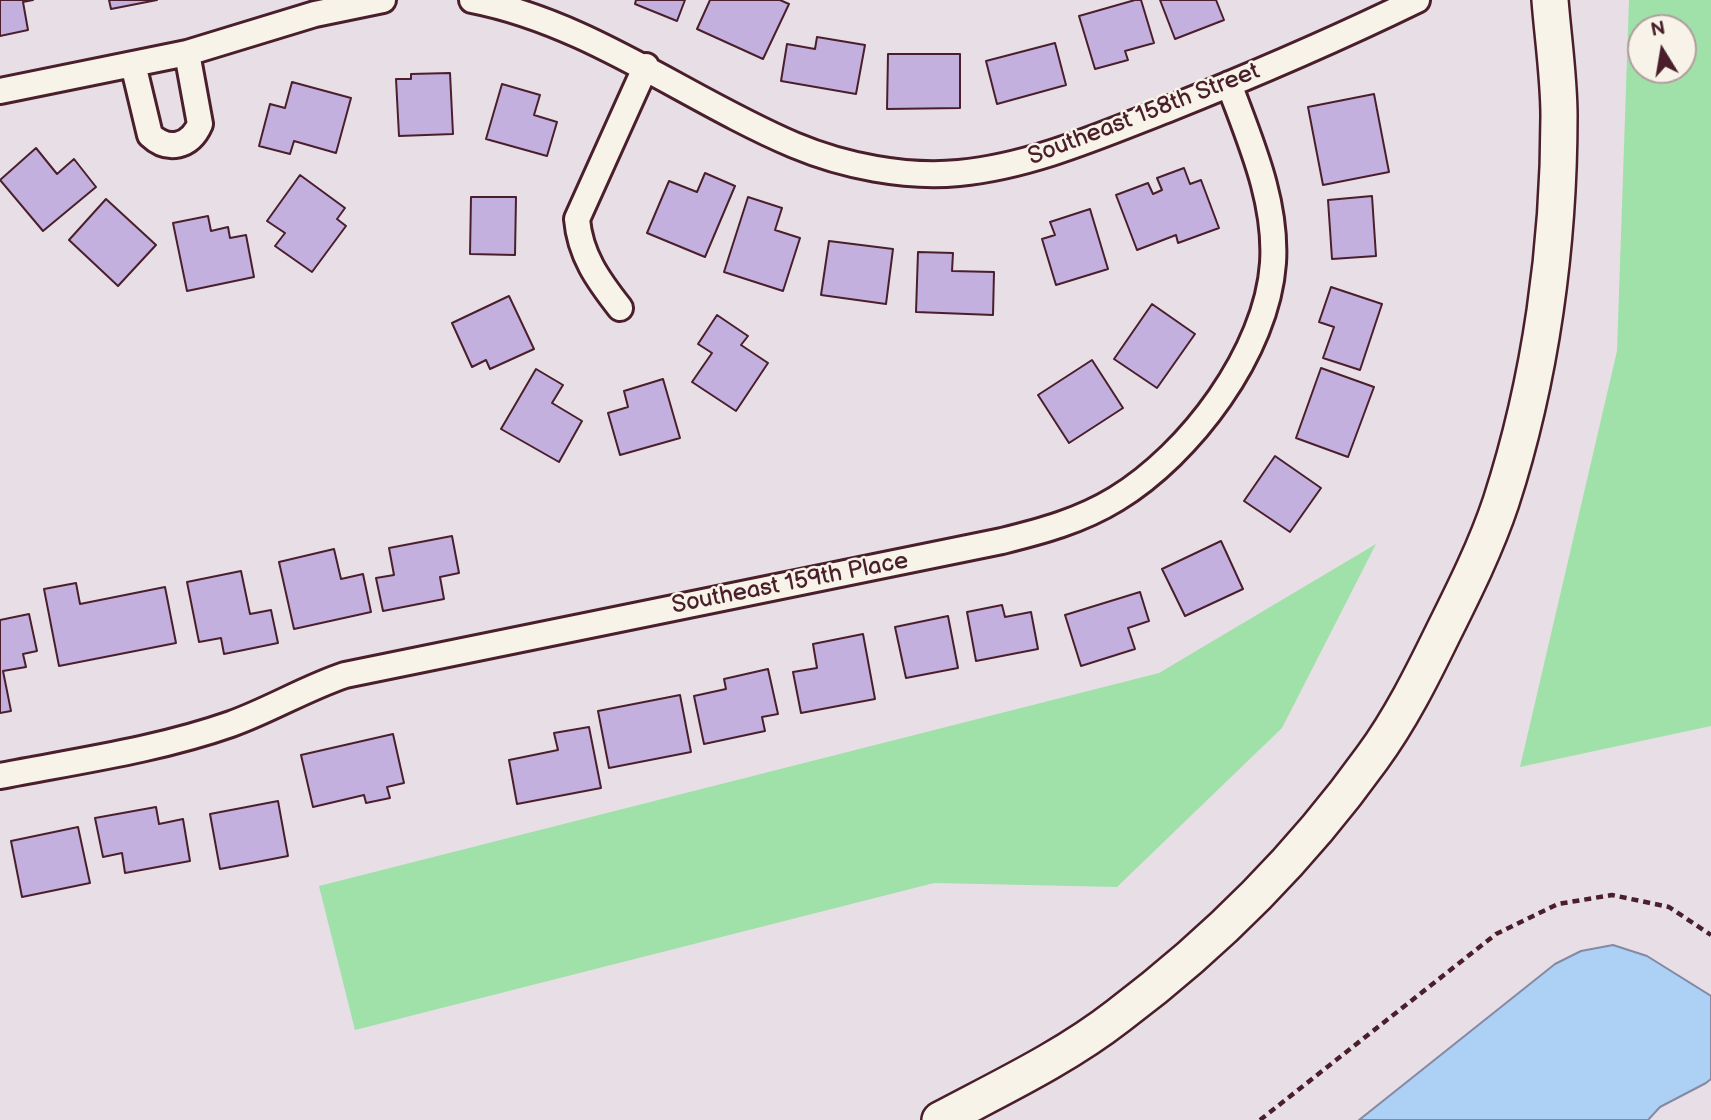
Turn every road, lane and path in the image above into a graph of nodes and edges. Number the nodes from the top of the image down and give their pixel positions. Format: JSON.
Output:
{"nodes":[{"id":1,"x":383,"y":0,"type":"edge"},
{"id":2,"x":472,"y":0,"type":"edge"},
{"id":3,"x":1417,"y":0,"type":"edge"},
{"id":4,"x":1550,"y":0,"type":"edge"},
{"id":5,"x":187,"y":53,"type":"junction"},
{"id":6,"x":134,"y":64,"type":"junction"},
{"id":7,"x":646,"y":66,"type":"junction"},
{"id":8,"x":1229,"y":84,"type":"junction"},
{"id":9,"x":0,"y":91,"type":"edge"},
{"id":10,"x":620,"y":307,"type":"dead end"},
{"id":11,"x":0,"y":776,"type":"edge"},
{"id":12,"x":1711,"y":935,"type":"edge"},
{"id":13,"x":940,"y":1120,"type":"edge"},
{"id":14,"x":1259,"y":1120,"type":"edge"}],
"edges":[{"from":1,"to":5,"type":"street"},
{"from":2,"to":7,"type":"street","name":"Southeast 158th Street"},
{"from":3,"to":8,"type":"street","name":"Southeast 158th Street"},
{"from":4,"to":13,"type":"main road"},
{"from":5,"to":6,"type":"street"},
{"from":5,"to":6,"type":"street"},
{"from":6,"to":9,"type":"street"},
{"from":7,"to":8,"type":"street","name":"Southeast 158th Street"},
{"from":7,"to":10,"type":"street"},
{"from":8,"to":11,"type":"street","name":"Southeast 159th Place"},
{"from":12,"to":14,"type":"path"}]}
